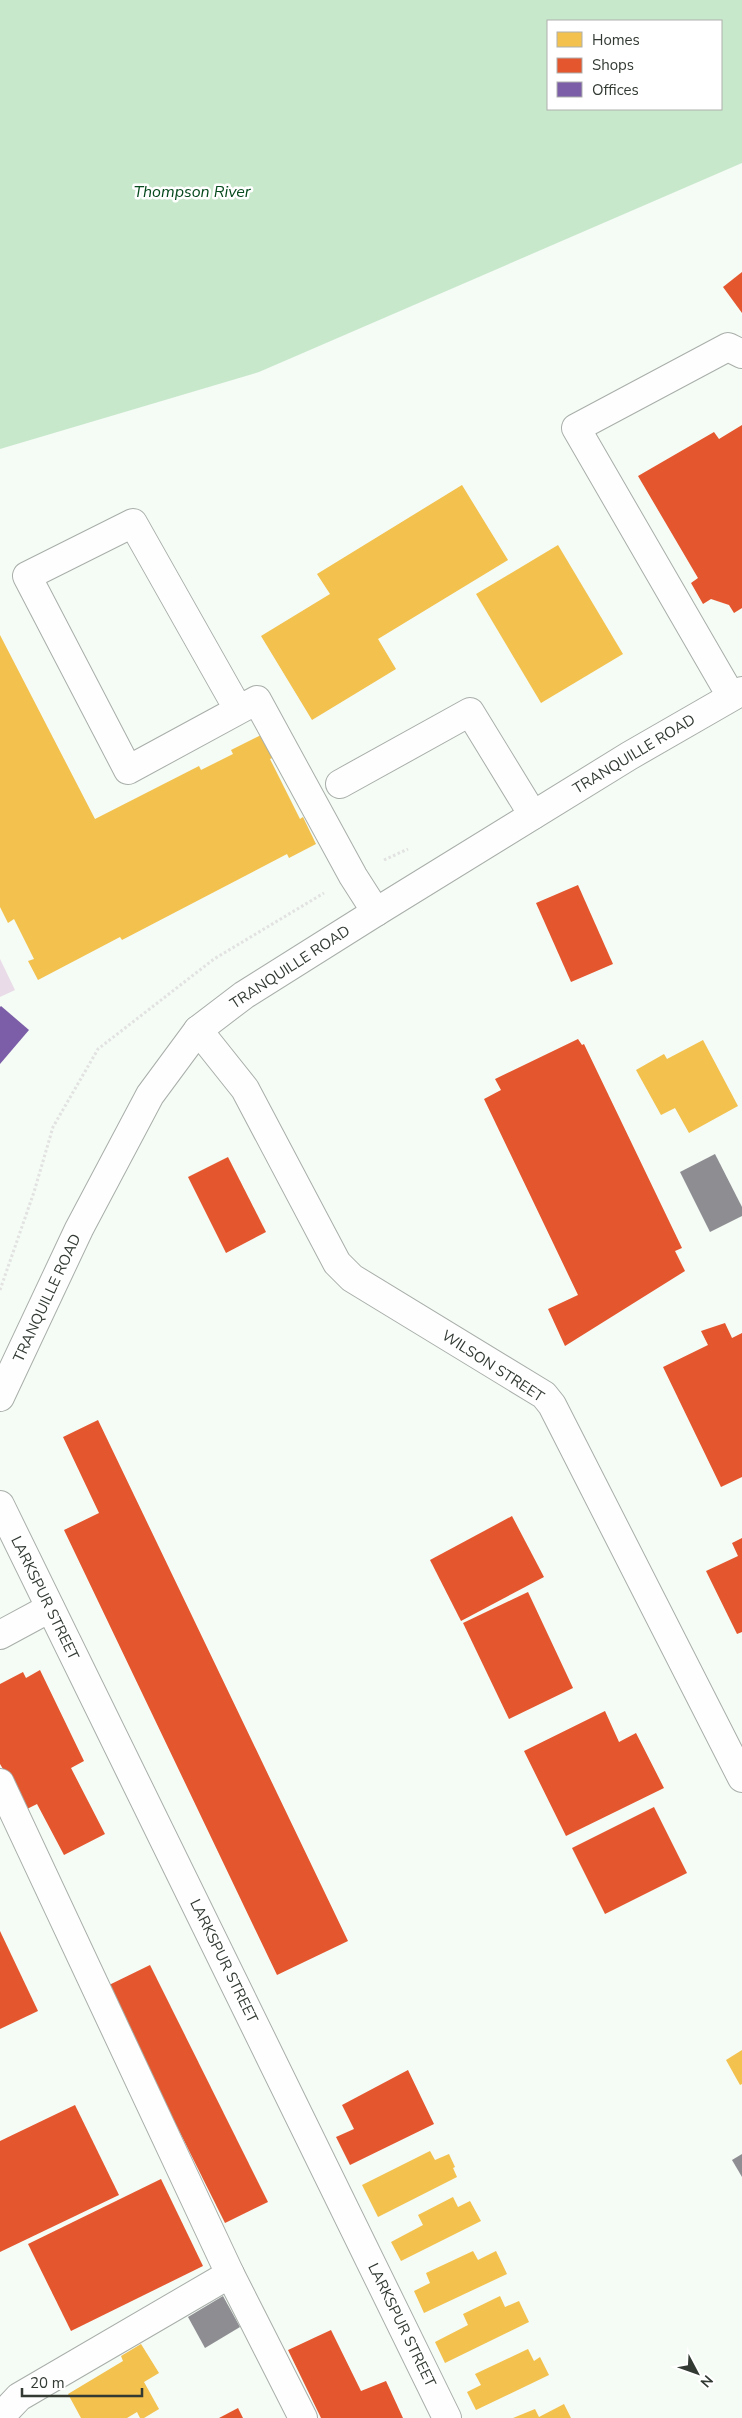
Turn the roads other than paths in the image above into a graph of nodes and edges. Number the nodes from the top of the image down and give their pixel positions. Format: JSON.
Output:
{"nodes":[{"id":1,"x":742,"y":354,"type":"edge"},
{"id":2,"x":737,"y":694,"type":"edge"},
{"id":3,"x":238,"y":710,"type":"junction"},
{"id":4,"x":340,"y":784,"type":"dead end"},
{"id":5,"x":533,"y":815,"type":"junction"},
{"id":6,"x":376,"y":912,"type":"junction"},
{"id":7,"x":198,"y":1030,"type":"junction"},
{"id":8,"x":0,"y":1397,"type":"edge"},
{"id":9,"x":0,"y":1505,"type":"edge"},
{"id":10,"x":50,"y":1608,"type":"junction"},
{"id":11,"x":0,"y":1634,"type":"edge"},
{"id":12,"x":741,"y":1772,"type":"edge"},
{"id":13,"x":0,"y":1783,"type":"edge"},
{"id":14,"x":230,"y":2274,"type":"junction"},
{"id":15,"x":0,"y":2417,"type":"edge"},
{"id":16,"x":303,"y":2418,"type":"edge"},
{"id":17,"x":447,"y":2418,"type":"edge"}],
"edges":[{"from":1,"to":2,"type":"main road"},
{"from":2,"to":5,"type":"main road","name":"TRANQUILLE ROAD"},
{"from":3,"to":3,"type":"main road"},
{"from":3,"to":6,"type":"main road"},
{"from":4,"to":5,"type":"main road"},
{"from":5,"to":6,"type":"main road","name":"TRANQUILLE ROAD"},
{"from":6,"to":7,"type":"main road","name":"TRANQUILLE ROAD"},
{"from":7,"to":8,"type":"main road","name":"TRANQUILLE ROAD"},
{"from":7,"to":12,"type":"main road","name":"WILSON STREET"},
{"from":9,"to":10,"type":"main road","name":"LARKSPUR STREET"},
{"from":10,"to":11,"type":"main road"},
{"from":10,"to":17,"type":"main road","name":"LARKSPUR STREET"},
{"from":13,"to":14,"type":"main road"},
{"from":14,"to":15,"type":"main road"},
{"from":14,"to":16,"type":"main road"}]}
